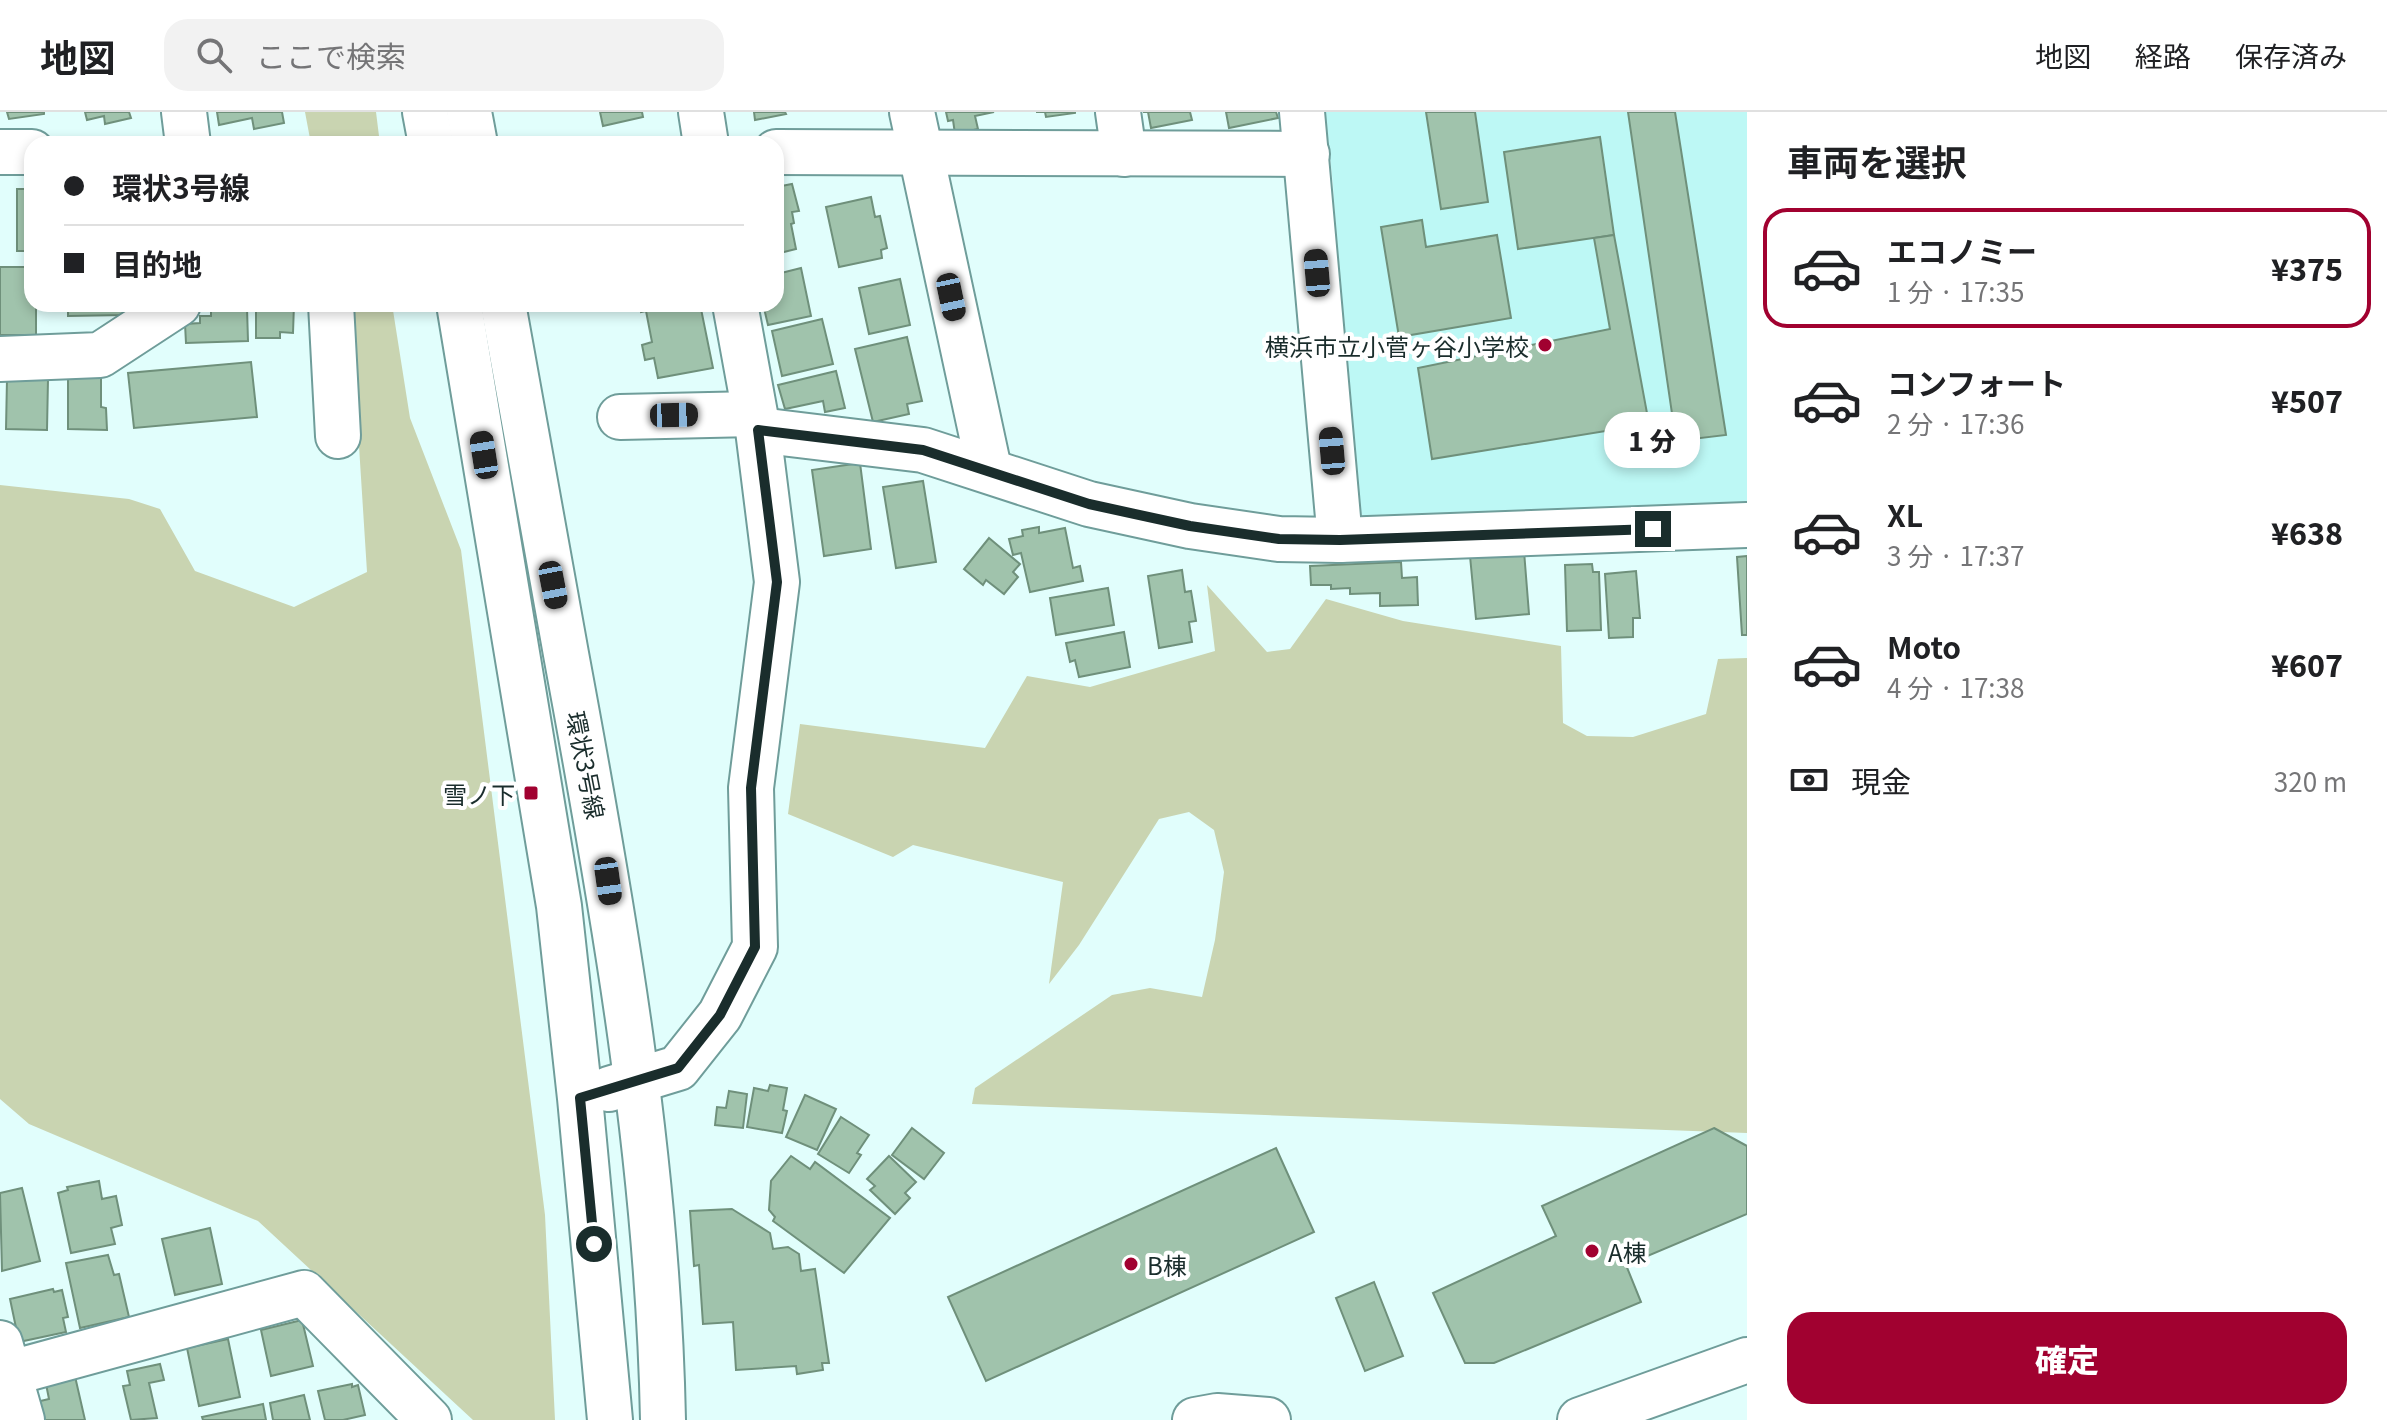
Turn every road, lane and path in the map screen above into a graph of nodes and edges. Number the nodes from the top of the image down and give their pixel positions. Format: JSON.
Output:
{"nodes":[{"id":1,"x":184,"y":112,"type":"edge"},
{"id":2,"x":425,"y":112,"type":"edge"},
{"id":3,"x":469,"y":112,"type":"edge"},
{"id":4,"x":701,"y":112,"type":"edge"},
{"id":5,"x":1118,"y":112,"type":"edge"},
{"id":6,"x":916,"y":132,"type":"edge"},
{"id":7,"x":1305,"y":133,"type":"edge"},
{"id":8,"x":187,"y":136,"type":"edge"},
{"id":9,"x":430,"y":136,"type":"edge"},
{"id":10,"x":474,"y":136,"type":"edge"},
{"id":11,"x":705,"y":136,"type":"edge"},
{"id":12,"x":784,"y":151,"type":"edge"},
{"id":13,"x":0,"y":152,"type":"edge"},
{"id":14,"x":24,"y":152,"type":"edge"},
{"id":15,"x":1124,"y":154,"type":"junction"},
{"id":16,"x":166,"y":312,"type":"edge"},
{"id":17,"x":331,"y":312,"type":"edge"},
{"id":18,"x":460,"y":312,"type":"edge"},
{"id":19,"x":504,"y":312,"type":"edge"},
{"id":20,"x":736,"y":312,"type":"edge"},
{"id":21,"x":0,"y":359,"type":"edge"},
{"id":22,"x":620,"y":417,"type":"dead end"},
{"id":23,"x":756,"y":422,"type":"junction"},
{"id":24,"x":338,"y":436,"type":"dead end"},
{"id":25,"x":989,"y":469,"type":"junction"},
{"id":26,"x":1747,"y":525,"type":"edge"},
{"id":27,"x":1340,"y":540,"type":"junction"},
{"id":28,"x":638,"y":1080,"type":"junction"},
{"id":29,"x":580,"y":1098,"type":"junction"},
{"id":30,"x":1747,"y":1360,"type":"edge"},
{"id":31,"x":3,"y":1364,"type":"edge"},
{"id":32,"x":22,"y":1420,"type":"edge"},
{"id":33,"x":429,"y":1420,"type":"edge"},
{"id":34,"x":610,"y":1420,"type":"edge"},
{"id":35,"x":663,"y":1420,"type":"edge"},
{"id":36,"x":1195,"y":1420,"type":"edge"},
{"id":37,"x":1268,"y":1420,"type":"edge"},
{"id":38,"x":1580,"y":1420,"type":"edge"}],
"edges":[{"from":1,"to":8,"type":"street"},
{"from":2,"to":9,"type":"street"},
{"from":3,"to":10,"type":"street"},
{"from":4,"to":11,"type":"street"},
{"from":5,"to":15,"type":"street"},
{"from":6,"to":12,"type":"street"},
{"from":6,"to":15,"type":"street"},
{"from":6,"to":25,"type":"street"},
{"from":7,"to":15,"type":"street"},
{"from":7,"to":27,"type":"street"},
{"from":13,"to":14,"type":"street"},
{"from":16,"to":21,"type":"street"},
{"from":17,"to":24,"type":"street"},
{"from":18,"to":29,"type":"street","name":"環状3号線"},
{"from":19,"to":28,"type":"street","name":"環状3号線"},
{"from":20,"to":23,"type":"street"},
{"from":22,"to":23,"type":"street"},
{"from":23,"to":25,"type":"street"},
{"from":23,"to":28,"type":"street"},
{"from":25,"to":27,"type":"street"},
{"from":26,"to":27,"type":"street"},
{"from":28,"to":29,"type":"street"},
{"from":28,"to":35,"type":"street","name":"環状3号線"},
{"from":29,"to":34,"type":"street","name":"環状3号線"},
{"from":30,"to":38,"type":"street"},
{"from":31,"to":32,"type":"street"},
{"from":31,"to":33,"type":"street"},
{"from":36,"to":37,"type":"street"}]}
